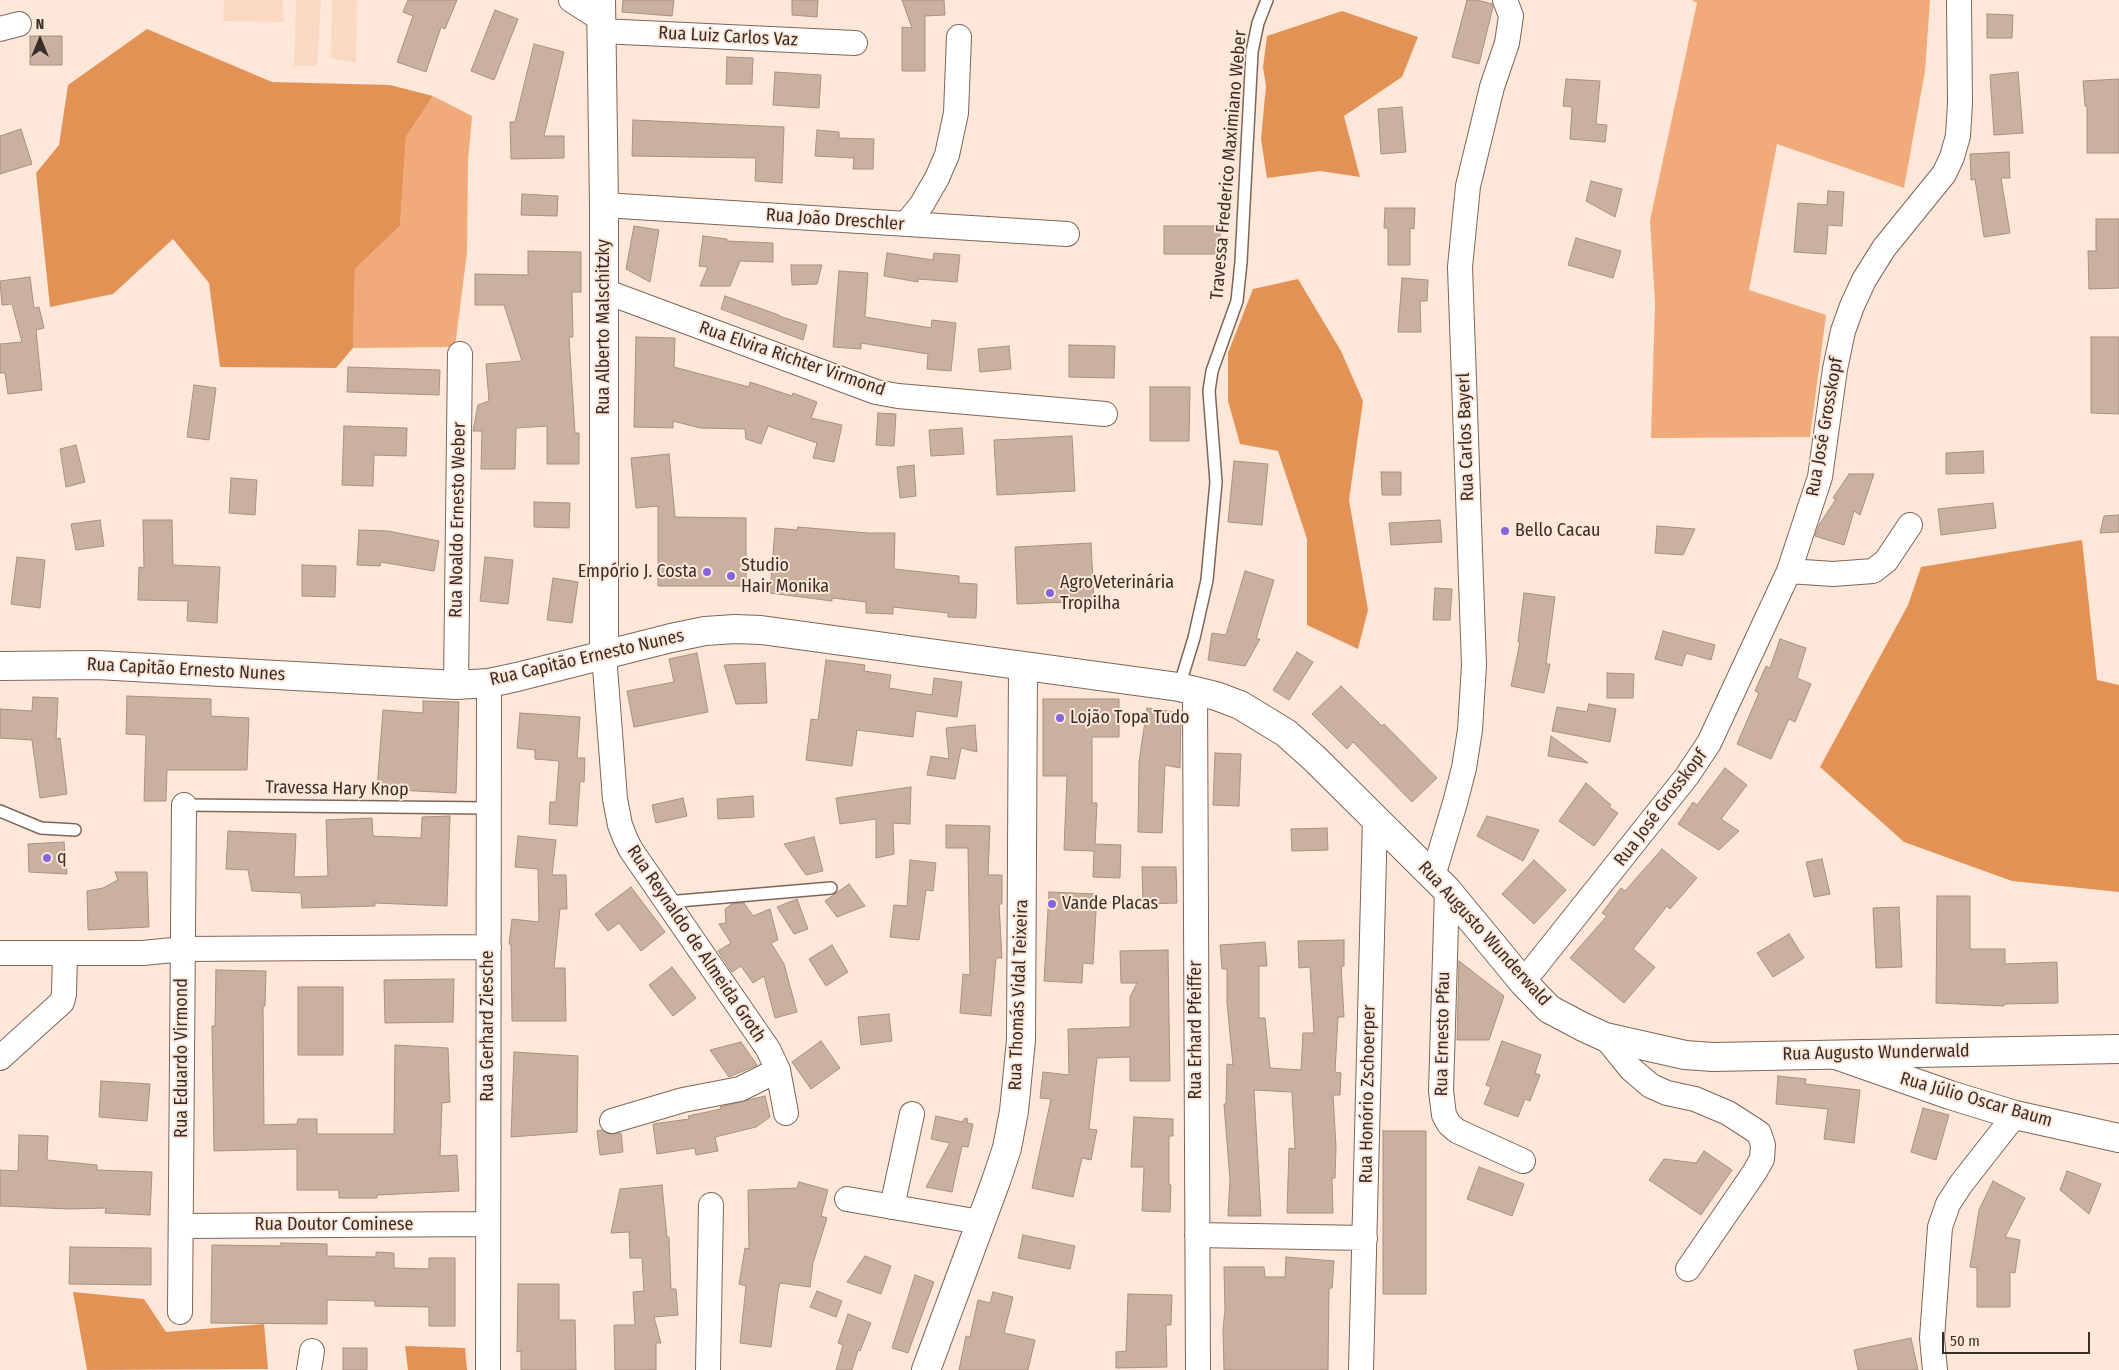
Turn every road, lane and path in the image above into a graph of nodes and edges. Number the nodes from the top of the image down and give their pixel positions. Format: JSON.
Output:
{"nodes":[{"id":1,"x":571,"y":0,"type":"edge"},
{"id":2,"x":1267,"y":0,"type":"edge"},
{"id":3,"x":1505,"y":0,"type":"edge"},
{"id":4,"x":1960,"y":0,"type":"edge"},
{"id":5,"x":601,"y":17,"type":"edge"},
{"id":6,"x":959,"y":37,"type":"dead end"},
{"id":7,"x":855,"y":43,"type":"dead end"},
{"id":8,"x":604,"y":205,"type":"junction"},
{"id":9,"x":906,"y":224,"type":"junction"},
{"id":10,"x":1067,"y":234,"type":"dead end"},
{"id":11,"x":604,"y":291,"type":"junction"},
{"id":12,"x":460,"y":354,"type":"dead end"},
{"id":13,"x":1105,"y":414,"type":"dead end"},
{"id":14,"x":1910,"y":525,"type":"dead end"},
{"id":15,"x":1789,"y":571,"type":"junction"},
{"id":16,"x":604,"y":654,"type":"junction"},
{"id":17,"x":0,"y":666,"type":"edge"},
{"id":18,"x":1023,"y":666,"type":"junction"},
{"id":19,"x":489,"y":683,"type":"junction"},
{"id":20,"x":456,"y":685,"type":"junction"},
{"id":21,"x":1187,"y":688,"type":"junction"},
{"id":22,"x":184,"y":805,"type":"joint"},
{"id":23,"x":489,"y":808,"type":"junction"},
{"id":24,"x":0,"y":811,"type":"edge"},
{"id":25,"x":1375,"y":818,"type":"junction"},
{"id":26,"x":75,"y":830,"type":"dead end"},
{"id":27,"x":1440,"y":883,"type":"junction"},
{"id":28,"x":832,"y":888,"type":"dead end"},
{"id":29,"x":667,"y":902,"type":"junction"},
{"id":30,"x":489,"y":947,"type":"junction"},
{"id":31,"x":183,"y":949,"type":"junction"},
{"id":32,"x":0,"y":953,"type":"edge"},
{"id":33,"x":65,"y":954,"type":"junction"},
{"id":34,"x":1523,"y":982,"type":"junction"},
{"id":35,"x":1605,"y":1036,"type":"junction"},
{"id":36,"x":2119,"y":1049,"type":"edge"},
{"id":37,"x":1835,"y":1055,"type":"junction"},
{"id":38,"x":0,"y":1058,"type":"edge"},
{"id":39,"x":778,"y":1070,"type":"junction"},
{"id":40,"x":786,"y":1113,"type":"dead end"},
{"id":41,"x":912,"y":1114,"type":"dead end"},
{"id":42,"x":2015,"y":1115,"type":"junction"},
{"id":43,"x":612,"y":1121,"type":"dead end"},
{"id":44,"x":2119,"y":1138,"type":"edge"},
{"id":45,"x":1523,"y":1160,"type":"dead end"},
{"id":46,"x":846,"y":1199,"type":"dead end"},
{"id":47,"x":711,"y":1205,"type":"dead end"},
{"id":48,"x":892,"y":1207,"type":"junction"},
{"id":49,"x":980,"y":1222,"type":"junction"},
{"id":50,"x":488,"y":1224,"type":"junction"},
{"id":51,"x":181,"y":1226,"type":"junction"},
{"id":52,"x":1197,"y":1235,"type":"junction"},
{"id":53,"x":1364,"y":1238,"type":"junction"},
{"id":54,"x":1688,"y":1270,"type":"dead end"},
{"id":55,"x":180,"y":1312,"type":"dead end"},
{"id":56,"x":488,"y":1370,"type":"edge"},
{"id":57,"x":708,"y":1370,"type":"edge"},
{"id":58,"x":926,"y":1370,"type":"edge"},
{"id":59,"x":1198,"y":1370,"type":"edge"},
{"id":60,"x":1361,"y":1370,"type":"edge"},
{"id":61,"x":1936,"y":1370,"type":"edge"}],
"edges":[{"from":1,"to":5,"type":"street"},
{"from":2,"to":21,"type":"lane","name":"Travessa Frederico Maximiano Weber"},
{"from":3,"to":27,"type":"street","name":"Rua Carlos Bayerl"},
{"from":4,"to":15,"type":"street","name":"Rua José Grosskopf"},
{"from":5,"to":7,"type":"street","name":"Rua Luiz Carlos Vaz"},
{"from":5,"to":8,"type":"main road","name":"Rua Alberto Malschitzky"},
{"from":6,"to":9,"type":"street"},
{"from":8,"to":9,"type":"street","name":"Rua João Dreschler"},
{"from":8,"to":11,"type":"main road","name":"Rua Alberto Malschitzky"},
{"from":9,"to":10,"type":"street","name":"Rua João Dreschler"},
{"from":11,"to":13,"type":"street","name":"Rua Elvira Richter Virmond"},
{"from":11,"to":16,"type":"main road","name":"Rua Alberto Malschitzky"},
{"from":12,"to":20,"type":"street","name":"Rua Noaldo Ernesto Weber"},
{"from":14,"to":15,"type":"street"},
{"from":15,"to":34,"type":"street","name":"Rua José Grosskopf"},
{"from":16,"to":18,"type":"main road","name":"Rua Capitão Ernesto Nunes"},
{"from":16,"to":19,"type":"main road","name":"Rua Capitão Ernesto Nunes"},
{"from":16,"to":29,"type":"street","name":"Rua Reynaldo de Almeida Groth"},
{"from":17,"to":20,"type":"main road","name":"Rua Capitão Ernesto Nunes"},
{"from":18,"to":21,"type":"main road","name":"Rua Augusto Wunderwald"},
{"from":18,"to":49,"type":"main road","name":"Rua Thomás Vidal Teixeira"},
{"from":19,"to":20,"type":"main road","name":"Rua Capitão Ernesto Nunes"},
{"from":19,"to":23,"type":"street","name":"Rua Gerhard Ziesche"},
{"from":21,"to":25,"type":"main road","name":"Rua Augusto Wunderwald"},
{"from":21,"to":52,"type":"street","name":"Rua Erhard Pfeiffer"},
{"from":22,"to":23,"type":"lane","name":"Travessa Hary Knop"},
{"from":22,"to":31,"type":"street","name":"Rua Eduardo Virmond"},
{"from":23,"to":30,"type":"street","name":"Rua Gerhard Ziesche"},
{"from":24,"to":26,"type":"lane"},
{"from":25,"to":27,"type":"main road","name":"Rua Augusto Wunderwald"},
{"from":25,"to":53,"type":"street","name":"Rua Honório Zschoerper"},
{"from":27,"to":34,"type":"main road","name":"Rua Augusto Wunderwald"},
{"from":27,"to":45,"type":"street","name":"Rua Ernesto Pfau"},
{"from":28,"to":29,"type":"lane"},
{"from":29,"to":39,"type":"street","name":"Rua Reynaldo de Almeida Groth"},
{"from":30,"to":31,"type":"street"},
{"from":30,"to":50,"type":"street","name":"Rua Gerhard Ziesche"},
{"from":31,"to":33,"type":"street"},
{"from":31,"to":51,"type":"street","name":"Rua Eduardo Virmond"},
{"from":32,"to":33,"type":"street"},
{"from":33,"to":38,"type":"street"},
{"from":34,"to":35,"type":"main road","name":"Rua Augusto Wunderwald"},
{"from":35,"to":37,"type":"main road","name":"Rua Augusto Wunderwald"},
{"from":35,"to":54,"type":"street"},
{"from":36,"to":37,"type":"main road","name":"Rua Augusto Wunderwald"},
{"from":37,"to":42,"type":"main road","name":"Rua Júlio Oscar Baum"},
{"from":39,"to":40,"type":"street","name":"Rua Reynaldo de Almeida Groth"},
{"from":39,"to":43,"type":"street"},
{"from":41,"to":48,"type":"street"},
{"from":42,"to":44,"type":"main road","name":"Rua Júlio Oscar Baum"},
{"from":42,"to":61,"type":"street"},
{"from":46,"to":48,"type":"street"},
{"from":47,"to":57,"type":"street"},
{"from":48,"to":49,"type":"street"},
{"from":49,"to":58,"type":"main road","name":"Rua Thomás Vidal Teixeira"},
{"from":50,"to":51,"type":"street","name":"Rua Doutor Cominese"},
{"from":50,"to":56,"type":"street","name":"Rua Gerhard Ziesche"},
{"from":51,"to":55,"type":"street","name":"Rua Eduardo Virmond"},
{"from":52,"to":53,"type":"street"},
{"from":52,"to":59,"type":"street","name":"Rua Erhard Pfeiffer"},
{"from":53,"to":60,"type":"street","name":"Rua Honório Zschoerper"}]}
